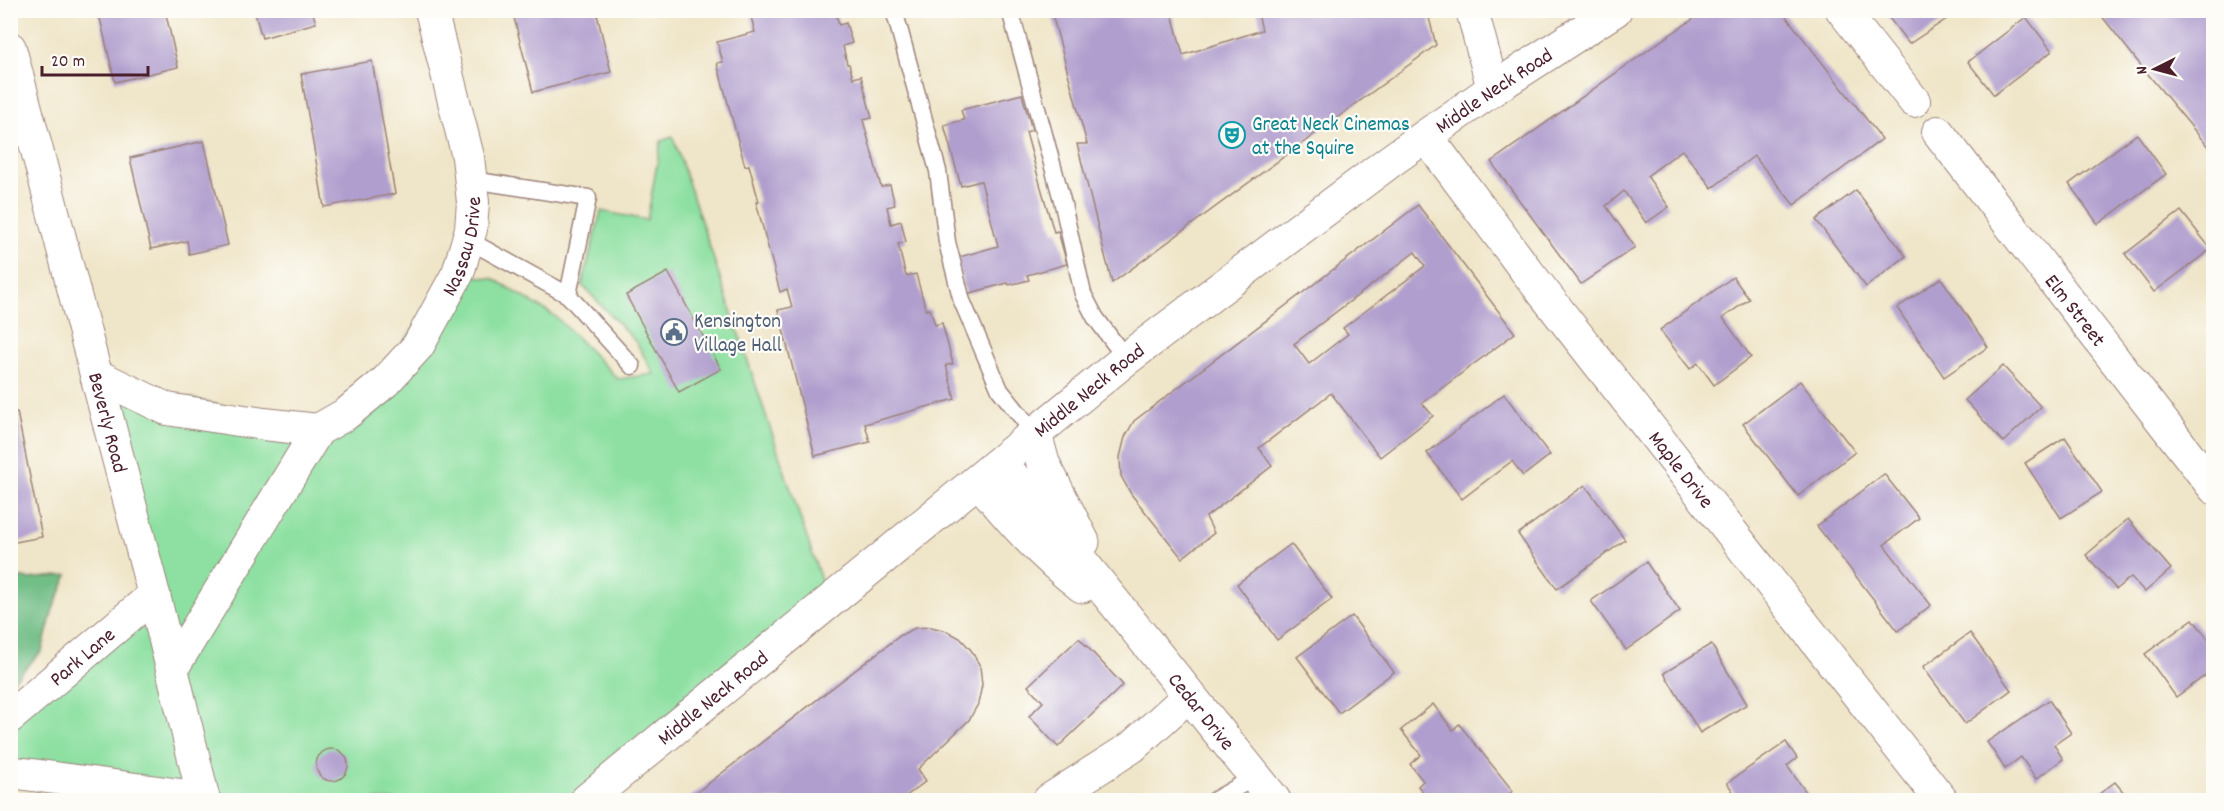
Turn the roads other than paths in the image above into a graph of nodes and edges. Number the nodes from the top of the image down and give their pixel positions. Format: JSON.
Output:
{"nodes":[{"id":1,"x":431,"y":10,"type":"edge"},
{"id":2,"x":894,"y":10,"type":"edge"},
{"id":3,"x":1010,"y":10,"type":"edge"},
{"id":4,"x":1472,"y":10,"type":"edge"},
{"id":5,"x":1614,"y":10,"type":"edge"},
{"id":6,"x":1842,"y":10,"type":"edge"},
{"id":7,"x":10,"y":48,"type":"edge"},
{"id":8,"x":1493,"y":90,"type":"junction"},
{"id":9,"x":1914,"y":101,"type":"dead end"},
{"id":10,"x":1938,"y":132,"type":"dead end"},
{"id":11,"x":1426,"y":136,"type":"junction"},
{"id":12,"x":472,"y":180,"type":"junction"},
{"id":13,"x":468,"y":240,"type":"junction"},
{"id":14,"x":568,"y":295,"type":"junction"},
{"id":15,"x":1126,"y":359,"type":"junction"},
{"id":16,"x":632,"y":366,"type":"dead end"},
{"id":17,"x":96,"y":375,"type":"junction"},
{"id":18,"x":318,"y":430,"type":"junction"},
{"id":19,"x":1035,"y":434,"type":"junction"},
{"id":20,"x":990,"y":471,"type":"junction"},
{"id":21,"x":2214,"y":488,"type":"edge"},
{"id":22,"x":154,"y":595,"type":"junction"},
{"id":23,"x":1129,"y":621,"type":"junction"},
{"id":24,"x":172,"y":669,"type":"junction"},
{"id":25,"x":1188,"y":696,"type":"junction"},
{"id":26,"x":10,"y":717,"type":"edge"},
{"id":27,"x":10,"y":772,"type":"edge"},
{"id":28,"x":1265,"y":789,"type":"edge"},
{"id":29,"x":141,"y":795,"type":"edge"},
{"id":30,"x":203,"y":799,"type":"edge"},
{"id":31,"x":587,"y":801,"type":"edge"},
{"id":32,"x":1049,"y":801,"type":"edge"},
{"id":33,"x":1215,"y":801,"type":"edge"},
{"id":34,"x":1941,"y":801,"type":"edge"}],
"edges":[{"from":1,"to":12,"type":"street","name":"Nassau Drive"},
{"from":2,"to":19,"type":"lane"},
{"from":3,"to":15,"type":"lane"},
{"from":4,"to":8,"type":"street"},
{"from":5,"to":8,"type":"street","name":"Middle Neck Road"},
{"from":6,"to":9,"type":"street"},
{"from":7,"to":17,"type":"street","name":"Beverly Road"},
{"from":8,"to":11,"type":"street","name":"Middle Neck Road"},
{"from":10,"to":21,"type":"street","name":"Elm Street"},
{"from":11,"to":15,"type":"street","name":"Middle Neck Road"},
{"from":11,"to":34,"type":"street","name":"Maple Drive"},
{"from":12,"to":13,"type":"street","name":"Nassau Drive"},
{"from":12,"to":14,"type":"lane"},
{"from":13,"to":14,"type":"lane"},
{"from":13,"to":18,"type":"street","name":"Nassau Drive"},
{"from":14,"to":16,"type":"lane"},
{"from":15,"to":19,"type":"street","name":"Middle Neck Road"},
{"from":17,"to":18,"type":"street"},
{"from":17,"to":22,"type":"street","name":"Beverly Road"},
{"from":18,"to":24,"type":"street","name":"Nassau Drive"},
{"from":19,"to":20,"type":"street","name":"Middle Neck Road"},
{"from":19,"to":23,"type":"street"},
{"from":20,"to":23,"type":"street","name":"Cedar Drive"},
{"from":20,"to":31,"type":"street","name":"Middle Neck Road"},
{"from":22,"to":24,"type":"street","name":"Beverly Road"},
{"from":22,"to":26,"type":"street","name":"Park Lane"},
{"from":23,"to":25,"type":"street","name":"Cedar Drive"},
{"from":24,"to":30,"type":"street","name":"Beverly Road"},
{"from":25,"to":28,"type":"street","name":"Cedar Drive"},
{"from":25,"to":32,"type":"street"},
{"from":27,"to":29,"type":"street"},
{"from":28,"to":33,"type":"lane"},
{"from":29,"to":30,"type":"street"}]}
